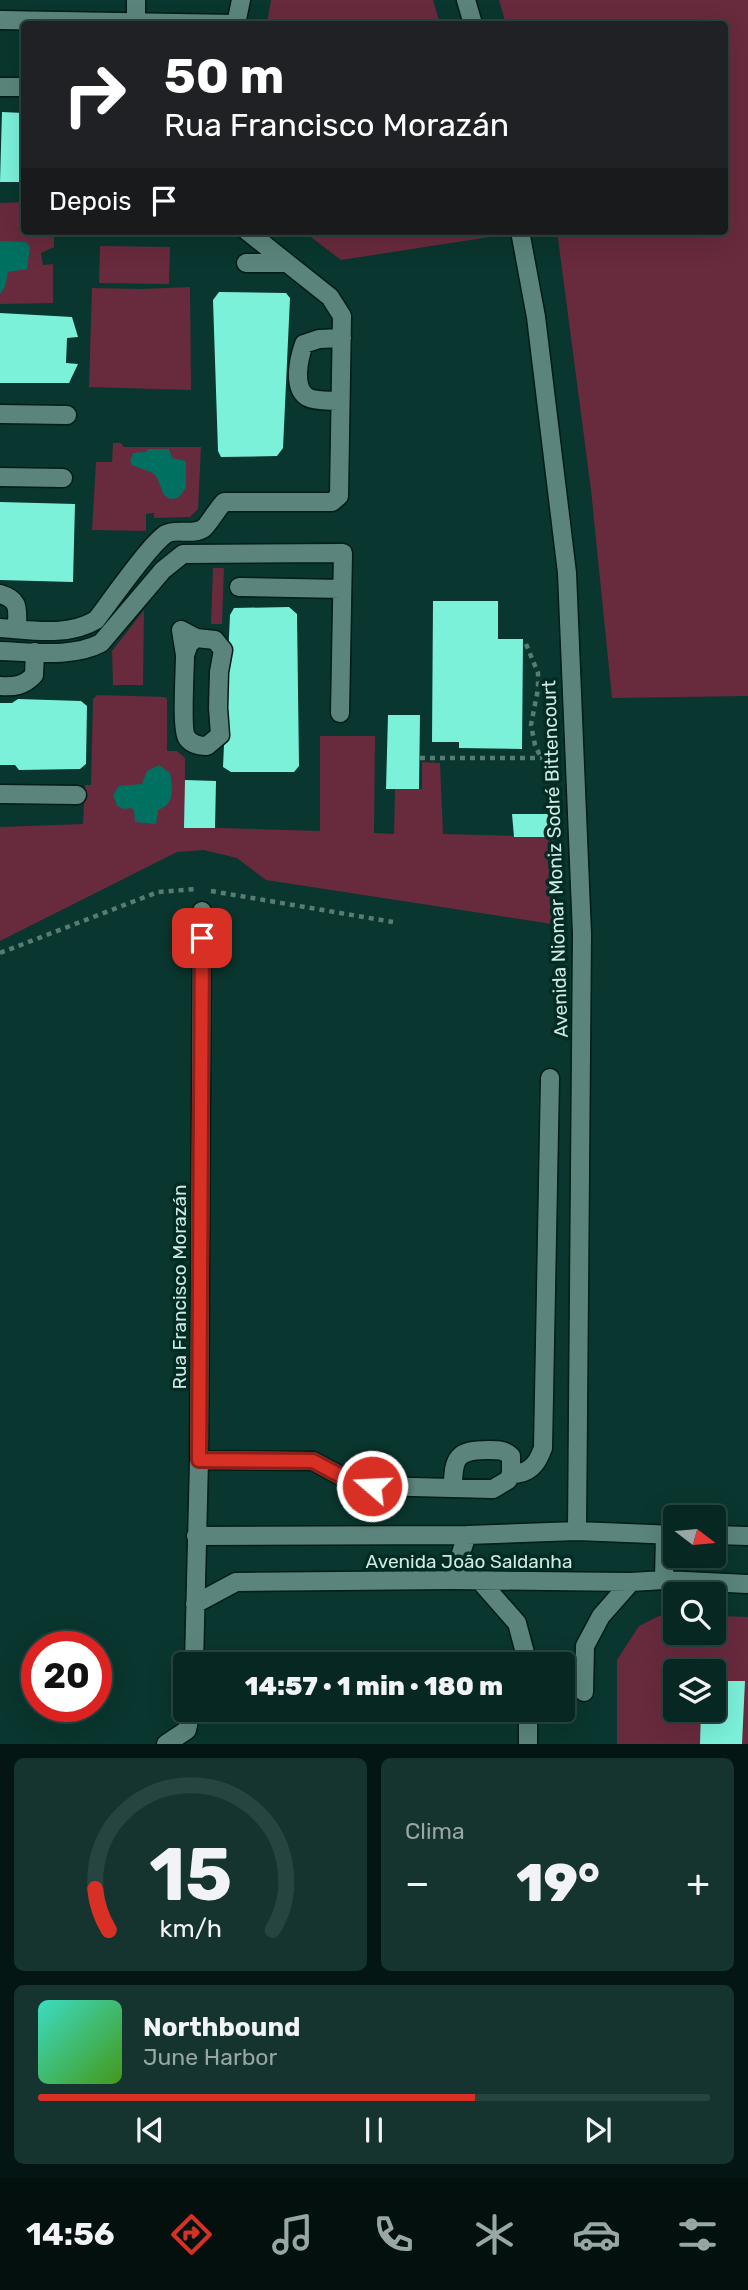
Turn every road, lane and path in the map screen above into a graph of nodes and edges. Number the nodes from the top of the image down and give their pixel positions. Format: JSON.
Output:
{"nodes":[{"id":1,"x":136,"y":0,"type":"edge"},
{"id":2,"x":241,"y":0,"type":"edge"},
{"id":3,"x":466,"y":0,"type":"edge"},
{"id":4,"x":0,"y":20,"type":"edge"},
{"id":5,"x":45,"y":21,"type":"edge"},
{"id":6,"x":136,"y":21,"type":"edge"},
{"id":7,"x":237,"y":21,"type":"edge"},
{"id":8,"x":472,"y":21,"type":"edge"},
{"id":9,"x":0,"y":87,"type":"edge"},
{"id":10,"x":21,"y":87,"type":"edge"},
{"id":11,"x":252,"y":235,"type":"edge"},
{"id":12,"x":521,"y":235,"type":"edge"},
{"id":13,"x":246,"y":263,"type":"dead end"},
{"id":14,"x":286,"y":263,"type":"junction"},
{"id":15,"x":342,"y":338,"type":"junction"},
{"id":16,"x":340,"y":401,"type":"junction"},
{"id":17,"x":0,"y":414,"type":"edge"},
{"id":18,"x":66,"y":415,"type":"dead end"},
{"id":19,"x":0,"y":477,"type":"edge"},
{"id":20,"x":64,"y":478,"type":"dead end"},
{"id":21,"x":239,"y":587,"type":"dead end"},
{"id":22,"x":342,"y":589,"type":"junction"},
{"id":23,"x":0,"y":594,"type":"edge"},
{"id":24,"x":9,"y":629,"type":"edge"},
{"id":25,"x":526,"y":643,"type":"dead end"},
{"id":26,"x":0,"y":651,"type":"edge"},
{"id":27,"x":35,"y":652,"type":"junction"},
{"id":28,"x":184,"y":655,"type":"joint"},
{"id":29,"x":0,"y":686,"type":"edge"},
{"id":30,"x":340,"y":713,"type":"dead end"},
{"id":31,"x":420,"y":758,"type":"dead end"},
{"id":32,"x":541,"y":758,"type":"junction"},
{"id":33,"x":552,"y":758,"type":"dead end"},
{"id":34,"x":0,"y":794,"type":"edge"},
{"id":35,"x":78,"y":795,"type":"dead end"},
{"id":36,"x":202,"y":911,"type":"dead end"},
{"id":37,"x":550,"y":1078,"type":"dead end"},
{"id":38,"x":199,"y":1460,"type":"junction"},
{"id":39,"x":511,"y":1474,"type":"junction"},
{"id":40,"x":453,"y":1488,"type":"junction"},
{"id":41,"x":577,"y":1531,"type":"junction"},
{"id":42,"x":663,"y":1534,"type":"edge"},
{"id":43,"x":467,"y":1535,"type":"junction"},
{"id":44,"x":726,"y":1535,"type":"edge"},
{"id":45,"x":196,"y":1536,"type":"junction"},
{"id":46,"x":748,"y":1536,"type":"edge"},
{"id":47,"x":666,"y":1568,"type":"edge"},
{"id":48,"x":452,"y":1580,"type":"junction"},
{"id":49,"x":664,"y":1580,"type":"junction"},
{"id":50,"x":481,"y":1582,"type":"junction"},
{"id":51,"x":631,"y":1582,"type":"junction"},
{"id":52,"x":748,"y":1584,"type":"edge"},
{"id":53,"x":195,"y":1604,"type":"junction"},
{"id":54,"x":194,"y":1652,"type":"edge"},
{"id":55,"x":525,"y":1652,"type":"edge"},
{"id":56,"x":584,"y":1692,"type":"dead end"},
{"id":57,"x":189,"y":1722,"type":"edge"},
{"id":58,"x":528,"y":1722,"type":"edge"},
{"id":59,"x":166,"y":1744,"type":"edge"},
{"id":60,"x":528,"y":1744,"type":"edge"}],
"edges":[{"from":1,"to":6,"type":"street"},
{"from":2,"to":7,"type":"street"},
{"from":3,"to":8,"type":"street"},
{"from":4,"to":5,"type":"street"},
{"from":9,"to":10,"type":"street"},
{"from":11,"to":14,"type":"street"},
{"from":12,"to":41,"type":"street","name":"Avenida Niomar Moniz Sodré Bittencourt"},
{"from":13,"to":14,"type":"street"},
{"from":14,"to":15,"type":"street"},
{"from":15,"to":16,"type":"street"},
{"from":15,"to":16,"type":"street"},
{"from":16,"to":24,"type":"street"},
{"from":17,"to":18,"type":"street"},
{"from":19,"to":20,"type":"street"},
{"from":21,"to":22,"type":"street"},
{"from":22,"to":27,"type":"street"},
{"from":22,"to":30,"type":"street"},
{"from":23,"to":24,"type":"street"},
{"from":25,"to":32,"type":"path"},
{"from":26,"to":27,"type":"street"},
{"from":27,"to":29,"type":"street"},
{"from":28,"to":28,"type":"street"},
{"from":31,"to":32,"type":"path"},
{"from":32,"to":33,"type":"path"},
{"from":34,"to":35,"type":"street"},
{"from":36,"to":38,"type":"street","name":"Rua Francisco Morazán"},
{"from":37,"to":39,"type":"street"},
{"from":38,"to":40,"type":"street"},
{"from":38,"to":45,"type":"street","name":"Rua Francisco Morazán"},
{"from":39,"to":40,"type":"street"},
{"from":39,"to":40,"type":"street"},
{"from":41,"to":42,"type":"street","name":"Avenida João Saldanha"},
{"from":41,"to":43,"type":"street","name":"Avenida João Saldanha"},
{"from":43,"to":45,"type":"street","name":"Avenida João Saldanha"},
{"from":43,"to":48,"type":"street"},
{"from":44,"to":46,"type":"street"},
{"from":45,"to":53,"type":"street","name":"Rua Francisco Morazán"},
{"from":47,"to":49,"type":"street"},
{"from":48,"to":50,"type":"street","name":"Avenida João Saldanha"},
{"from":48,"to":53,"type":"street","name":"Avenida João Saldanha"},
{"from":49,"to":51,"type":"street","name":"Avenida João Saldanha"},
{"from":49,"to":52,"type":"street","name":"Avenida João Saldanha"},
{"from":50,"to":51,"type":"street","name":"Avenida João Saldanha"},
{"from":50,"to":55,"type":"street"},
{"from":51,"to":56,"type":"street"},
{"from":53,"to":54,"type":"street","name":"Rua Francisco Morazán"},
{"from":57,"to":59,"type":"street"},
{"from":58,"to":60,"type":"street"}]}
